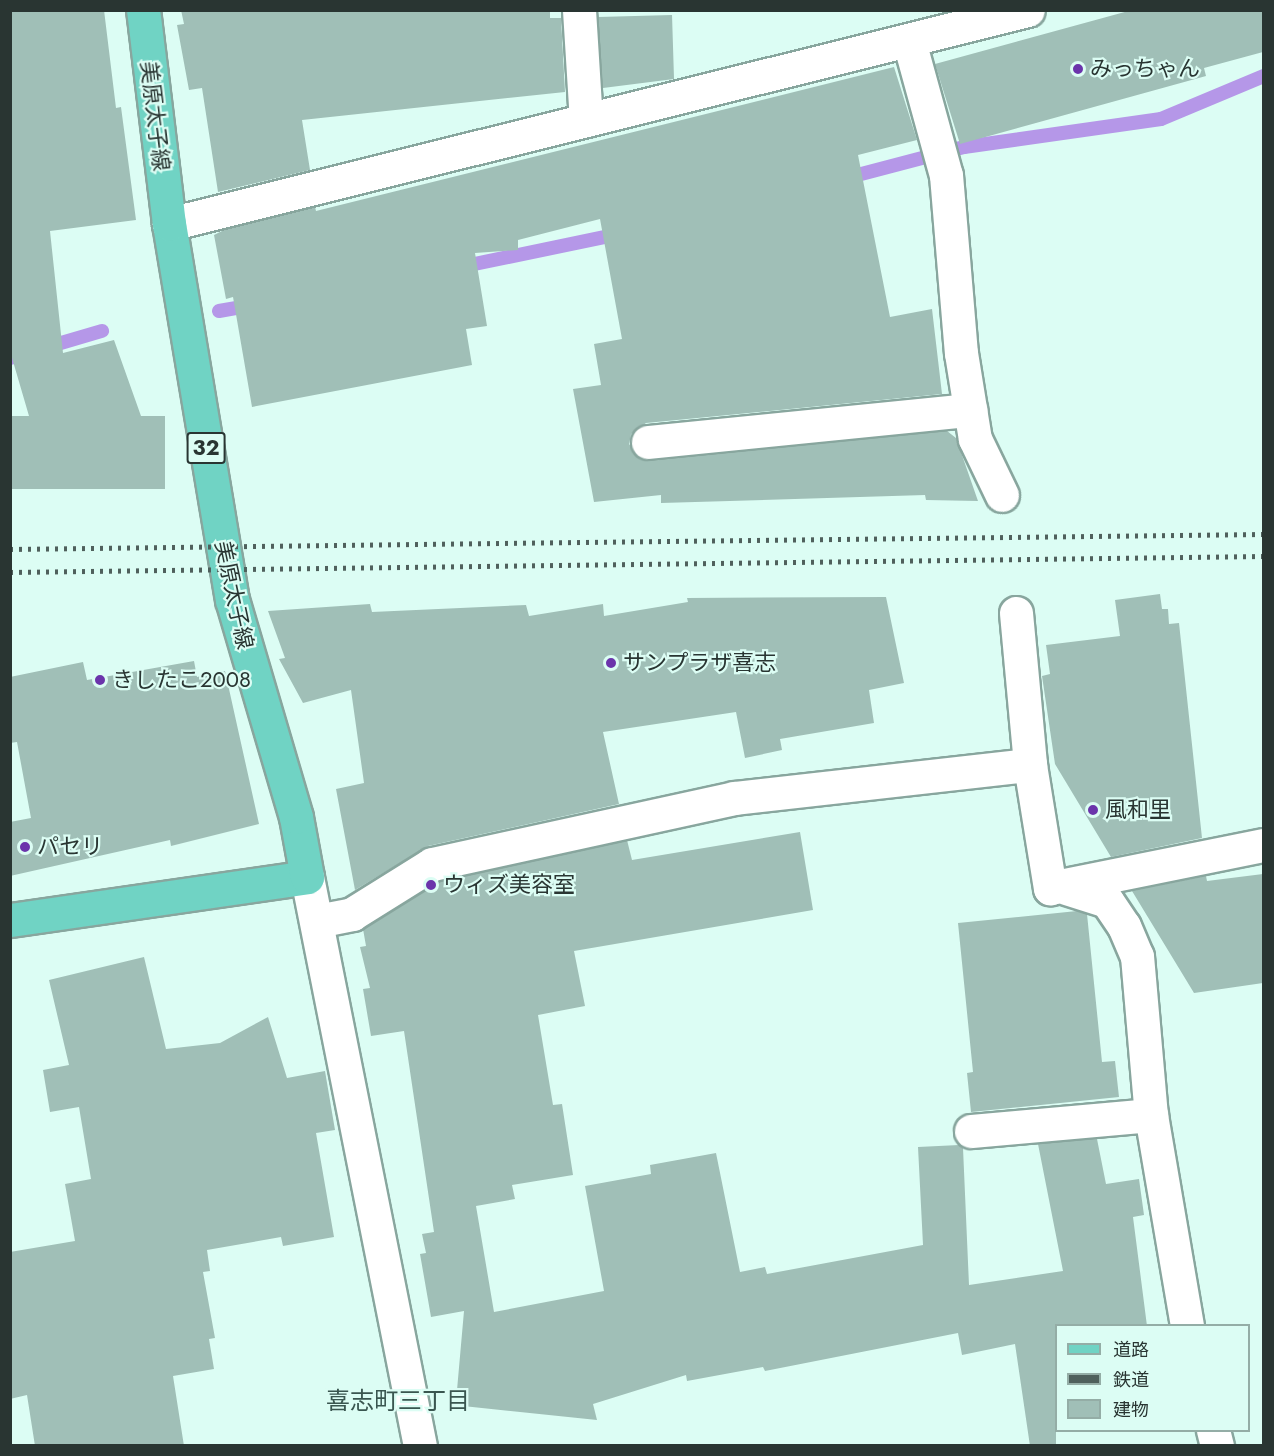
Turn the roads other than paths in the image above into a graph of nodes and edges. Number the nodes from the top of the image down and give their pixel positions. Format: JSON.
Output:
{"nodes":[{"id":1,"x":142,"y":10,"type":"edge"},
{"id":2,"x":579,"y":10,"type":"edge"},
{"id":3,"x":1028,"y":10,"type":"edge"},
{"id":4,"x":918,"y":29,"type":"edge"},
{"id":5,"x":586,"y":120,"type":"junction"},
{"id":6,"x":169,"y":224,"type":"junction"},
{"id":7,"x":970,"y":410,"type":"junction"},
{"id":8,"x":648,"y":442,"type":"dead end"},
{"id":9,"x":1002,"y":495,"type":"dead end"},
{"id":10,"x":1016,"y":613,"type":"dead end"},
{"id":11,"x":1030,"y":765,"type":"junction"},
{"id":12,"x":1263,"y":845,"type":"edge"},
{"id":13,"x":308,"y":877,"type":"junction"},
{"id":14,"x":1065,"y":887,"type":"junction"},
{"id":15,"x":10,"y":920,"type":"edge"},
{"id":16,"x":317,"y":921,"type":"junction"},
{"id":17,"x":1151,"y":1115,"type":"junction"},
{"id":18,"x":971,"y":1131,"type":"dead end"},
{"id":19,"x":1186,"y":1324,"type":"edge"},
{"id":20,"x":420,"y":1446,"type":"edge"}],
"edges":[{"from":1,"to":6,"type":"main road","name":"美原太子線","number":"32"},
{"from":2,"to":5,"type":"street"},
{"from":3,"to":4,"type":"street"},
{"from":4,"to":5,"type":"street"},
{"from":4,"to":7,"type":"street"},
{"from":5,"to":6,"type":"street"},
{"from":6,"to":13,"type":"main road","name":"美原太子線","number":"32"},
{"from":7,"to":8,"type":"street"},
{"from":7,"to":9,"type":"street"},
{"from":10,"to":11,"type":"street"},
{"from":11,"to":14,"type":"street"},
{"from":11,"to":16,"type":"street"},
{"from":12,"to":14,"type":"street"},
{"from":13,"to":15,"type":"main road"},
{"from":13,"to":16,"type":"street"},
{"from":14,"to":17,"type":"street"},
{"from":16,"to":20,"type":"street"},
{"from":17,"to":18,"type":"street"},
{"from":17,"to":19,"type":"street"}]}
